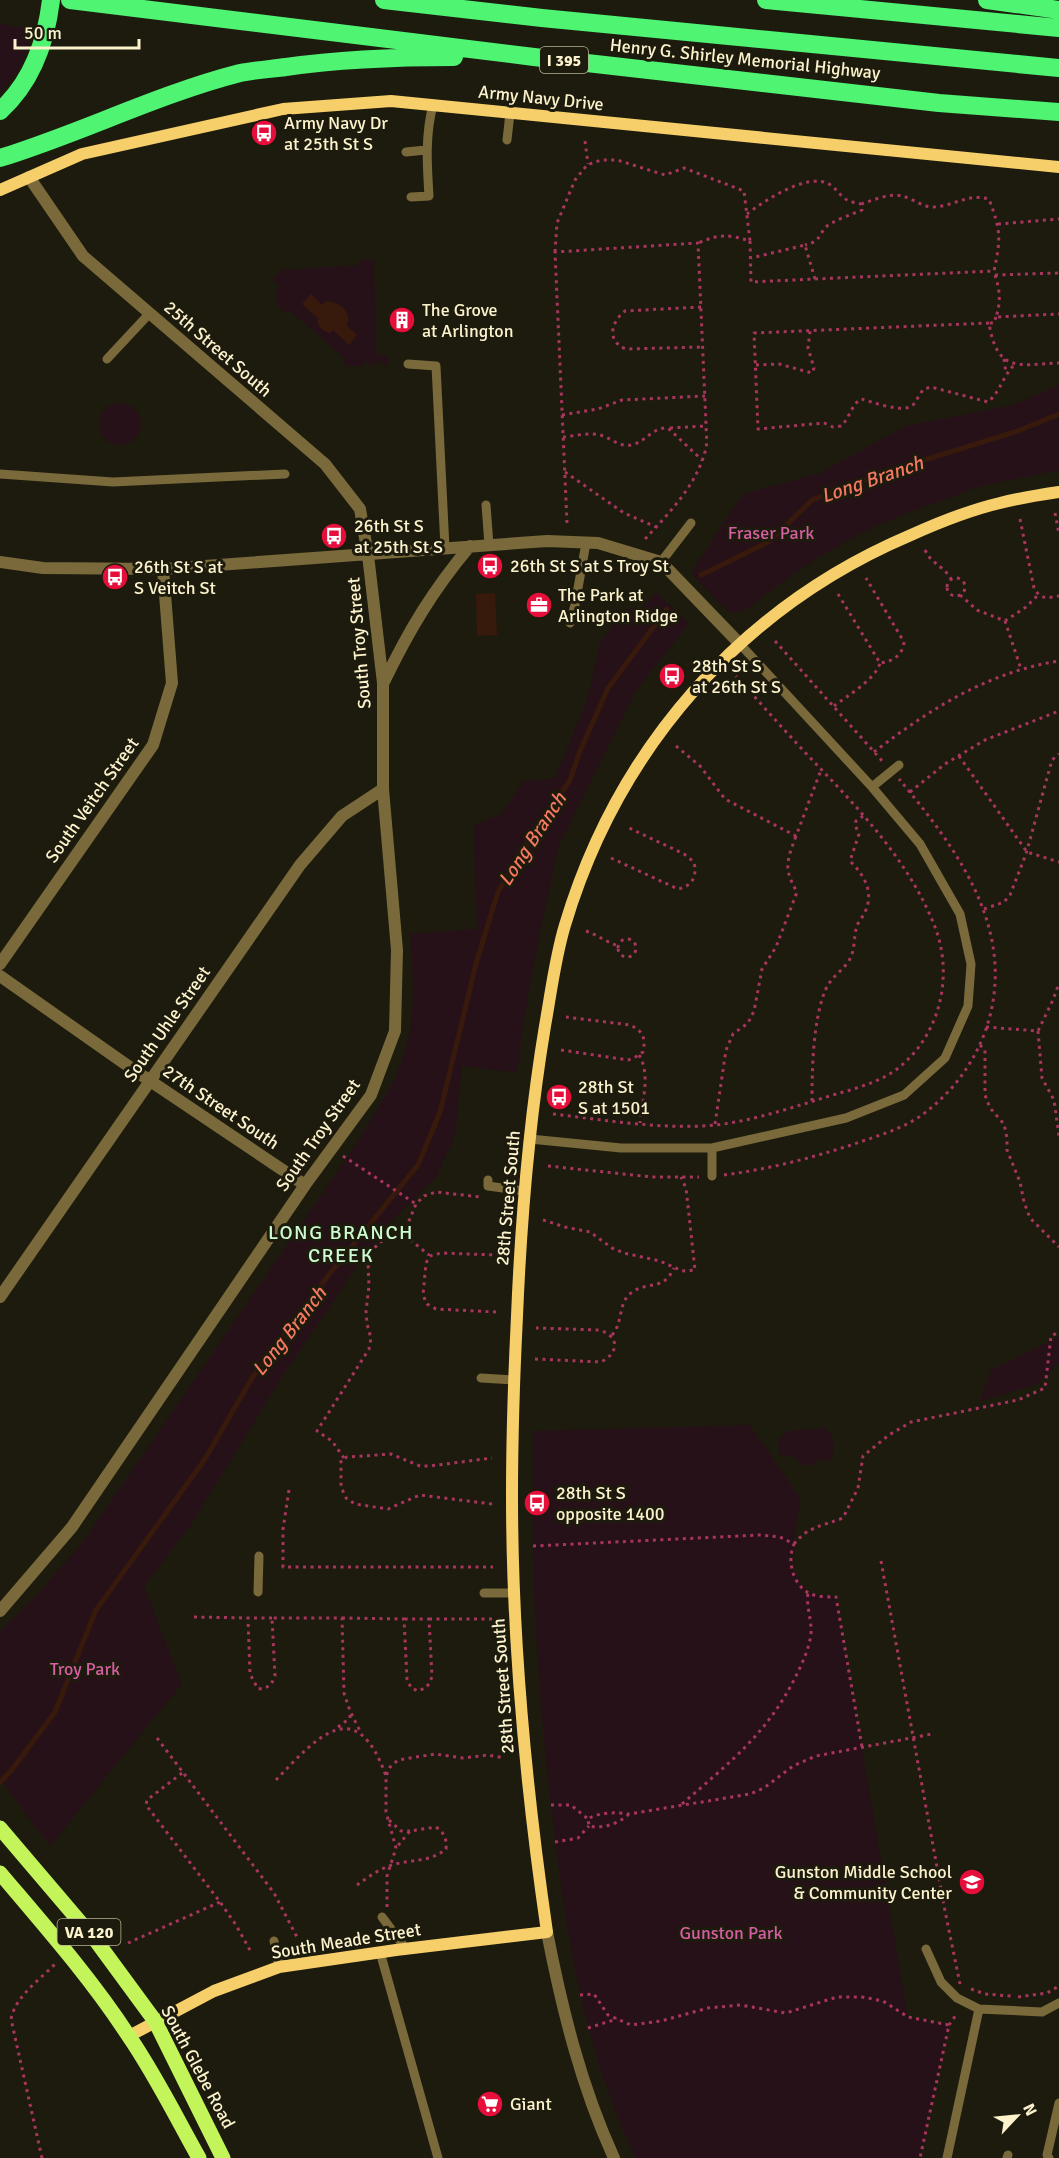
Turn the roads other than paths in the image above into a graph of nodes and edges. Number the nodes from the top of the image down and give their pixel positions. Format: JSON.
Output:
{"nodes":[{"id":1,"x":51,"y":0,"type":"edge"},
{"id":2,"x":70,"y":0,"type":"edge"},
{"id":3,"x":384,"y":0,"type":"edge"},
{"id":4,"x":766,"y":0,"type":"edge"},
{"id":5,"x":987,"y":0,"type":"edge"},
{"id":6,"x":1059,"y":10,"type":"edge"},
{"id":7,"x":1059,"y":28,"type":"edge"},
{"id":8,"x":534,"y":57,"type":"junction"},
{"id":9,"x":1059,"y":68,"type":"edge"},
{"id":10,"x":433,"y":105,"type":"junction"},
{"id":11,"x":0,"y":111,"type":"edge"},
{"id":12,"x":1059,"y":112,"type":"edge"},
{"id":13,"x":510,"y":113,"type":"junction"},
{"id":14,"x":507,"y":140,"type":"dead end"},
{"id":15,"x":426,"y":150,"type":"junction"},
{"id":16,"x":406,"y":152,"type":"dead end"},
{"id":17,"x":0,"y":158,"type":"edge"},
{"id":18,"x":1059,"y":167,"type":"edge"},
{"id":19,"x":28,"y":177,"type":"junction"},
{"id":20,"x":0,"y":190,"type":"edge"},
{"id":21,"x":411,"y":197,"type":"dead end"},
{"id":22,"x":149,"y":314,"type":"junction"},
{"id":23,"x":107,"y":359,"type":"dead end"},
{"id":24,"x":408,"y":364,"type":"dead end"},
{"id":25,"x":0,"y":474,"type":"edge"},
{"id":26,"x":285,"y":474,"type":"dead end"},
{"id":27,"x":1059,"y":492,"type":"edge"},
{"id":28,"x":486,"y":505,"type":"dead end"},
{"id":29,"x":691,"y":523,"type":"dead end"},
{"id":30,"x":586,"y":543,"type":"junction"},
{"id":31,"x":489,"y":545,"type":"junction"},
{"id":32,"x":470,"y":546,"type":"junction"},
{"id":33,"x":445,"y":548,"type":"junction"},
{"id":34,"x":369,"y":555,"type":"junction"},
{"id":35,"x":0,"y":562,"type":"edge"},
{"id":36,"x":661,"y":562,"type":"junction"},
{"id":37,"x":164,"y":569,"type":"junction"},
{"id":38,"x":570,"y":623,"type":"dead end"},
{"id":39,"x":740,"y":643,"type":"junction"},
{"id":40,"x":383,"y":683,"type":"junction"},
{"id":41,"x":895,"y":768,"type":"road end"},
{"id":42,"x":872,"y":787,"type":"junction"},
{"id":43,"x":383,"y":789,"type":"junction"},
{"id":44,"x":0,"y":964,"type":"edge"},
{"id":45,"x":0,"y":976,"type":"edge"},
{"id":46,"x":149,"y":1080,"type":"junction"},
{"id":47,"x":530,"y":1139,"type":"junction"},
{"id":48,"x":712,"y":1148,"type":"junction"},
{"id":49,"x":712,"y":1176,"type":"road end"},
{"id":50,"x":488,"y":1180,"type":"dead end"},
{"id":51,"x":305,"y":1185,"type":"junction"},
{"id":52,"x":525,"y":1191,"type":"junction"},
{"id":53,"x":0,"y":1298,"type":"edge"},
{"id":54,"x":481,"y":1378,"type":"dead end"},
{"id":55,"x":514,"y":1380,"type":"junction"},
{"id":56,"x":259,"y":1556,"type":"dead end"},
{"id":57,"x":258,"y":1592,"type":"dead end"},
{"id":58,"x":484,"y":1593,"type":"dead end"},
{"id":59,"x":514,"y":1593,"type":"junction"},
{"id":60,"x":0,"y":1611,"type":"edge"},
{"id":61,"x":0,"y":1828,"type":"edge"},
{"id":62,"x":0,"y":1873,"type":"edge"},
{"id":63,"x":384,"y":1913,"type":"road end"},
{"id":64,"x":547,"y":1932,"type":"junction"},
{"id":65,"x":274,"y":1941,"type":"dead end"},
{"id":66,"x":406,"y":1948,"type":"junction"},
{"id":67,"x":926,"y":1949,"type":"dead end"},
{"id":68,"x":380,"y":1952,"type":"junction"},
{"id":69,"x":279,"y":1967,"type":"junction"},
{"id":70,"x":1059,"y":2003,"type":"edge"},
{"id":71,"x":979,"y":2009,"type":"junction"},
{"id":72,"x":155,"y":2021,"type":"junction"},
{"id":73,"x":129,"y":2036,"type":"junction"},
{"id":74,"x":1059,"y":2103,"type":"edge"},
{"id":75,"x":199,"y":2158,"type":"edge"},
{"id":76,"x":223,"y":2158,"type":"edge"},
{"id":77,"x":438,"y":2158,"type":"edge"},
{"id":78,"x":614,"y":2158,"type":"edge"},
{"id":79,"x":947,"y":2158,"type":"edge"},
{"id":80,"x":1049,"y":2158,"type":"edge"}],
"edges":[{"from":1,"to":11,"type":"highway"},
{"from":2,"to":8,"type":"highway","name":"Henry G. Shirley Memorial Highway","number":"I 395"},
{"from":3,"to":9,"type":"highway"},
{"from":4,"to":7,"type":"highway"},
{"from":5,"to":6,"type":"highway"},
{"from":8,"to":12,"type":"highway","name":"Henry G. Shirley Memorial Highway","number":"I 395"},
{"from":8,"to":17,"type":"highway"},
{"from":10,"to":13,"type":"street","name":"Army Navy Drive"},
{"from":10,"to":15,"type":"lane"},
{"from":10,"to":19,"type":"street","name":"Army Navy Drive"},
{"from":13,"to":14,"type":"lane"},
{"from":13,"to":18,"type":"street","name":"Army Navy Drive"},
{"from":15,"to":16,"type":"lane"},
{"from":15,"to":21,"type":"lane"},
{"from":19,"to":20,"type":"street","name":"Army Navy Drive"},
{"from":19,"to":22,"type":"street","name":"25th Street South"},
{"from":22,"to":23,"type":"lane"},
{"from":22,"to":34,"type":"street","name":"25th Street South"},
{"from":24,"to":33,"type":"lane"},
{"from":25,"to":26,"type":"lane"},
{"from":27,"to":39,"type":"street","name":"28th Street South"},
{"from":28,"to":31,"type":"lane"},
{"from":29,"to":36,"type":"lane"},
{"from":30,"to":31,"type":"street"},
{"from":30,"to":36,"type":"street"},
{"from":30,"to":38,"type":"lane"},
{"from":31,"to":32,"type":"street"},
{"from":32,"to":33,"type":"street"},
{"from":32,"to":40,"type":"street"},
{"from":33,"to":34,"type":"street"},
{"from":34,"to":37,"type":"street"},
{"from":34,"to":40,"type":"street","name":"South Troy Street"},
{"from":35,"to":37,"type":"street"},
{"from":36,"to":39,"type":"street"},
{"from":37,"to":44,"type":"street","name":"South Veitch Street"},
{"from":39,"to":42,"type":"lane"},
{"from":39,"to":47,"type":"street","name":"28th Street South"},
{"from":40,"to":43,"type":"street","name":"South Troy Street"},
{"from":41,"to":42,"type":"lane"},
{"from":42,"to":48,"type":"lane"},
{"from":43,"to":46,"type":"street","name":"South Uhle Street"},
{"from":43,"to":51,"type":"street","name":"South Troy Street"},
{"from":45,"to":46,"type":"street","name":"27th Street South"},
{"from":46,"to":51,"type":"street","name":"27th Street South"},
{"from":46,"to":53,"type":"street","name":"South Uhle Street"},
{"from":47,"to":48,"type":"lane"},
{"from":47,"to":52,"type":"street","name":"28th Street South"},
{"from":48,"to":49,"type":"lane"},
{"from":50,"to":52,"type":"lane"},
{"from":51,"to":60,"type":"street","name":"South Troy Street"},
{"from":52,"to":55,"type":"street","name":"28th Street South"},
{"from":54,"to":55,"type":"lane"},
{"from":55,"to":59,"type":"street","name":"28th Street South"},
{"from":56,"to":57,"type":"lane"},
{"from":58,"to":59,"type":"lane"},
{"from":59,"to":64,"type":"street","name":"28th Street South"},
{"from":61,"to":72,"type":"main road","name":"South Glebe Road","number":"VA 120"},
{"from":62,"to":73,"type":"main road","number":"VA 120"},
{"from":63,"to":66,"type":"lane"},
{"from":64,"to":66,"type":"street","name":"South Meade Street"},
{"from":64,"to":78,"type":"street","name":"28th Street South"},
{"from":65,"to":69,"type":"lane"},
{"from":66,"to":68,"type":"street","name":"South Meade Street"},
{"from":67,"to":71,"type":"lane"},
{"from":68,"to":69,"type":"street","name":"South Meade Street"},
{"from":68,"to":77,"type":"lane"},
{"from":69,"to":72,"type":"street","name":"South Meade Street"},
{"from":70,"to":71,"type":"lane"},
{"from":71,"to":79,"type":"lane"},
{"from":72,"to":73,"type":"street","name":"South Meade Street"},
{"from":72,"to":76,"type":"main road","name":"South Glebe Road","number":"VA 120"},
{"from":73,"to":75,"type":"main road","number":"VA 120"},
{"from":74,"to":80,"type":"lane"}]}
